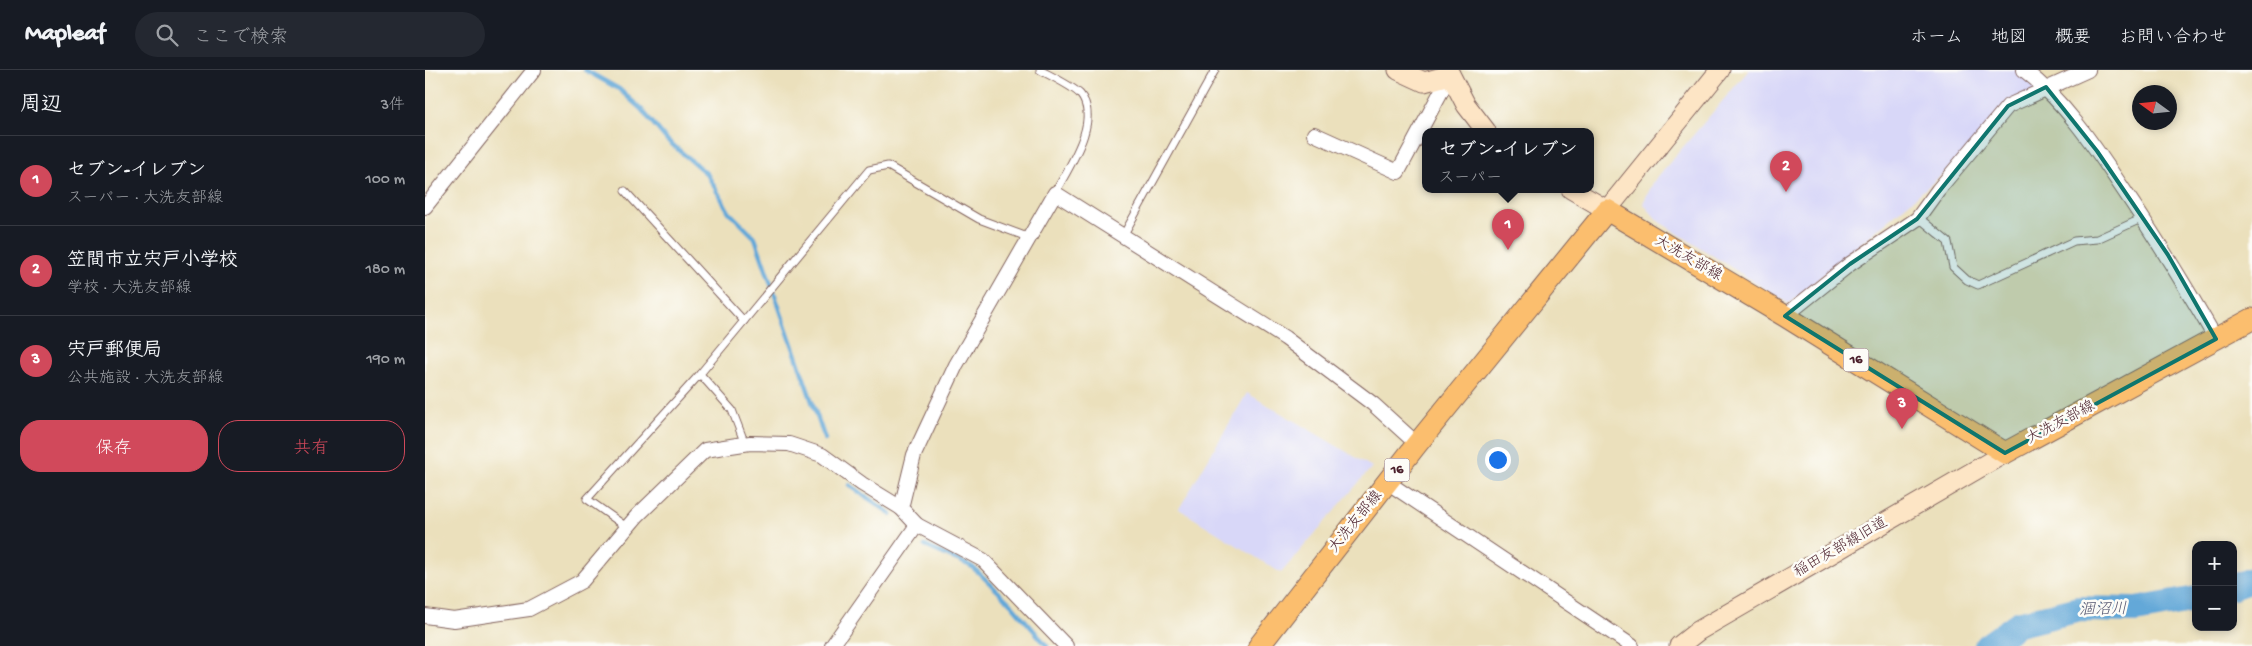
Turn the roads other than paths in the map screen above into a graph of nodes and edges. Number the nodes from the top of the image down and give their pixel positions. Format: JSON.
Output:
{"nodes":[{"id":1,"x":534,"y":70,"type":"edge"},
{"id":2,"x":1040,"y":70,"type":"edge"},
{"id":3,"x":1215,"y":70,"type":"edge"},
{"id":4,"x":1398,"y":70,"type":"edge"},
{"id":5,"x":1720,"y":70,"type":"edge"},
{"id":6,"x":2024,"y":70,"type":"edge"},
{"id":7,"x":2088,"y":70,"type":"edge"},
{"id":8,"x":1450,"y":72,"type":"edge"},
{"id":9,"x":2046,"y":87,"type":"junction"},
{"id":10,"x":1484,"y":128,"type":"edge"},
{"id":11,"x":1314,"y":134,"type":"dead end"},
{"id":12,"x":625,"y":191,"type":"dead end"},
{"id":13,"x":1055,"y":193,"type":"junction"},
{"id":14,"x":1578,"y":193,"type":"edge"},
{"id":15,"x":425,"y":207,"type":"edge"},
{"id":16,"x":1607,"y":210,"type":"junction"},
{"id":17,"x":1918,"y":217,"type":"junction"},
{"id":18,"x":2143,"y":218,"type":"junction"},
{"id":19,"x":1124,"y":234,"type":"junction"},
{"id":20,"x":1030,"y":238,"type":"junction"},
{"id":21,"x":1785,"y":316,"type":"junction"},
{"id":22,"x":2252,"y":320,"type":"edge"},
{"id":23,"x":744,"y":321,"type":"junction"},
{"id":24,"x":2216,"y":339,"type":"junction"},
{"id":25,"x":700,"y":374,"type":"junction"},
{"id":26,"x":745,"y":444,"type":"junction"},
{"id":27,"x":1417,"y":444,"type":"junction"},
{"id":28,"x":2005,"y":453,"type":"junction"},
{"id":29,"x":1387,"y":482,"type":"junction"},
{"id":30,"x":901,"y":508,"type":"junction"},
{"id":31,"x":917,"y":525,"type":"junction"},
{"id":32,"x":628,"y":528,"type":"junction"},
{"id":33,"x":425,"y":616,"type":"edge"},
{"id":34,"x":832,"y":646,"type":"edge"},
{"id":35,"x":1066,"y":646,"type":"edge"},
{"id":36,"x":1259,"y":646,"type":"edge"},
{"id":37,"x":1632,"y":646,"type":"edge"},
{"id":38,"x":1679,"y":646,"type":"edge"}],
"edges":[{"from":1,"to":15,"type":"street"},
{"from":2,"to":13,"type":"lane"},
{"from":3,"to":19,"type":"lane"},
{"from":4,"to":8,"type":"street"},
{"from":5,"to":16,"type":"street"},
{"from":6,"to":9,"type":"street"},
{"from":7,"to":9,"type":"street"},
{"from":8,"to":10,"type":"street"},
{"from":8,"to":11,"type":"street"},
{"from":9,"to":17,"type":"street"},
{"from":9,"to":18,"type":"street"},
{"from":12,"to":23,"type":"lane"},
{"from":13,"to":19,"type":"street"},
{"from":13,"to":20,"type":"street"},
{"from":14,"to":16,"type":"street"},
{"from":16,"to":21,"type":"main road","name":"大洗友部線","number":"16"},
{"from":16,"to":27,"type":"main road","name":"大洗友部線","number":"16"},
{"from":17,"to":18,"type":"lane"},
{"from":17,"to":21,"type":"street"},
{"from":18,"to":24,"type":"street"},
{"from":19,"to":27,"type":"street"},
{"from":20,"to":23,"type":"lane"},
{"from":20,"to":30,"type":"street"},
{"from":21,"to":28,"type":"main road","name":"大洗友部線","number":"16"},
{"from":22,"to":24,"type":"main road","name":"大洗友部線"},
{"from":23,"to":25,"type":"lane"},
{"from":24,"to":28,"type":"main road","name":"大洗友部線"},
{"from":25,"to":26,"type":"lane"},
{"from":25,"to":32,"type":"lane"},
{"from":26,"to":30,"type":"street"},
{"from":26,"to":32,"type":"street"},
{"from":27,"to":29,"type":"main road","name":"大洗友部線","number":"16"},
{"from":28,"to":38,"type":"street","name":"稲田友部線旧道"},
{"from":29,"to":36,"type":"main road","name":"大洗友部線","number":"16"},
{"from":29,"to":37,"type":"street"},
{"from":30,"to":31,"type":"street"},
{"from":31,"to":34,"type":"street"},
{"from":31,"to":35,"type":"street"},
{"from":32,"to":33,"type":"street"}]}
